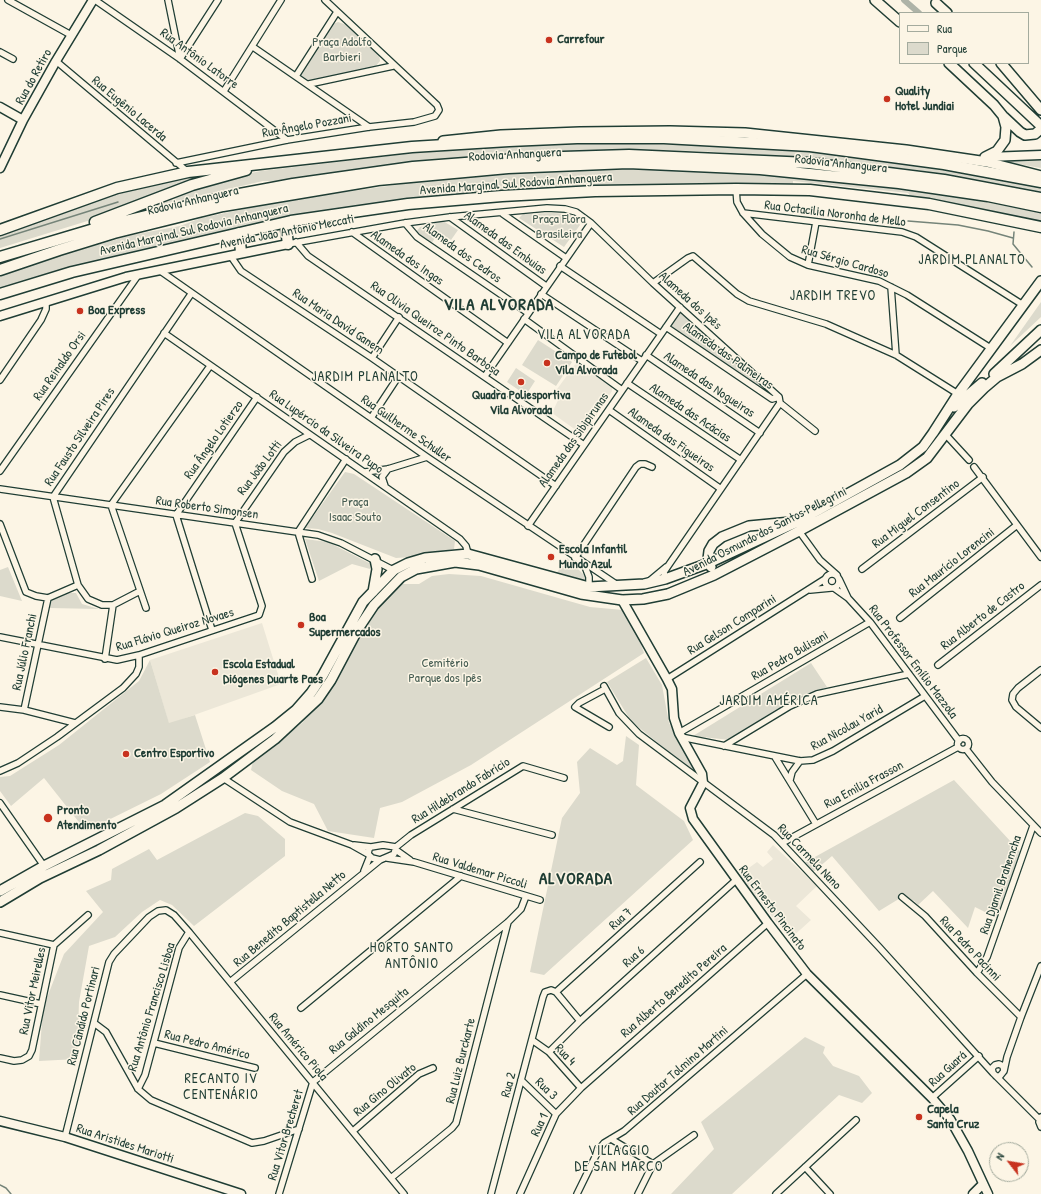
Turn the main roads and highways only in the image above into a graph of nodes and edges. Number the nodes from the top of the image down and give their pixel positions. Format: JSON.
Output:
{"nodes":[{"id":1,"x":875,"y":0,"type":"edge"},
{"id":2,"x":934,"y":1,"type":"edge"},
{"id":3,"x":940,"y":12,"type":"edge"},
{"id":4,"x":946,"y":12,"type":"edge"},
{"id":5,"x":899,"y":21,"type":"edge"},
{"id":6,"x":950,"y":64,"type":"edge"},
{"id":7,"x":975,"y":64,"type":"edge"},
{"id":8,"x":1003,"y":64,"type":"edge"},
{"id":9,"x":1041,"y":110,"type":"edge"},
{"id":10,"x":1003,"y":116,"type":"junction"},
{"id":11,"x":1041,"y":128,"type":"edge"},
{"id":12,"x":412,"y":146,"type":"junction"},
{"id":13,"x":319,"y":157,"type":"junction"},
{"id":14,"x":985,"y":157,"type":"road end"},
{"id":15,"x":1041,"y":176,"type":"edge"},
{"id":16,"x":1041,"y":182,"type":"edge"},
{"id":17,"x":1041,"y":198,"type":"edge"},
{"id":18,"x":1041,"y":207,"type":"edge"},
{"id":19,"x":291,"y":221,"type":"junction"},
{"id":20,"x":1041,"y":227,"type":"edge"},
{"id":21,"x":0,"y":230,"type":"edge"},
{"id":22,"x":239,"y":233,"type":"junction"},
{"id":23,"x":292,"y":243,"type":"road end"},
{"id":24,"x":0,"y":251,"type":"edge"},
{"id":25,"x":241,"y":252,"type":"road end"},
{"id":26,"x":0,"y":257,"type":"edge"},
{"id":27,"x":0,"y":270,"type":"edge"},
{"id":28,"x":1041,"y":281,"type":"edge"},
{"id":29,"x":0,"y":294,"type":"edge"},
{"id":30,"x":1041,"y":330,"type":"edge"},
{"id":31,"x":1041,"y":350,"type":"edge"},
{"id":32,"x":1001,"y":368,"type":"junction"},
{"id":33,"x":984,"y":388,"type":"junction"},
{"id":34,"x":940,"y":423,"type":"junction"},
{"id":35,"x":797,"y":527,"type":"junction"},
{"id":36,"x":468,"y":554,"type":"junction"},
{"id":37,"x":375,"y":559,"type":"road end"},
{"id":38,"x":453,"y":562,"type":"junction"},
{"id":39,"x":709,"y":563,"type":"junction"},
{"id":40,"x":714,"y":574,"type":"junction"},
{"id":41,"x":665,"y":579,"type":"junction"},
{"id":42,"x":642,"y":585,"type":"junction"},
{"id":43,"x":373,"y":592,"type":"junction"},
{"id":44,"x":668,"y":594,"type":"junction"},
{"id":45,"x":622,"y":600,"type":"junction"},
{"id":46,"x":223,"y":765,"type":"junction"},
{"id":47,"x":223,"y":778,"type":"junction"},
{"id":48,"x":110,"y":834,"type":"junction"},
{"id":49,"x":99,"y":850,"type":"junction"},
{"id":50,"x":0,"y":891,"type":"edge"},
{"id":51,"x":0,"y":902,"type":"edge"}],
"edges":[{"from":1,"to":5,"type":"main road"},
{"from":2,"to":3,"type":"main road"},
{"from":2,"to":4,"type":"main road"},
{"from":6,"to":10,"type":"main road"},
{"from":7,"to":11,"type":"main road"},
{"from":8,"to":9,"type":"main road"},
{"from":10,"to":11,"type":"main road"},
{"from":10,"to":14,"type":"main road"},
{"from":12,"to":13,"type":"highway"},
{"from":12,"to":15,"type":"main road"},
{"from":12,"to":16,"type":"highway"},
{"from":13,"to":21,"type":"highway"},
{"from":13,"to":24,"type":"highway"},
{"from":17,"to":26,"type":"highway","name":"Rodovia Anhanguera"},
{"from":18,"to":27,"type":"highway","name":"Rodovia Anhanguera"},
{"from":19,"to":20,"type":"highway","name":"Avenida Marginal Sul Rodovia Anhanguera"},
{"from":19,"to":22,"type":"highway","name":"Avenida Marginal Sul Rodovia Anhanguera"},
{"from":19,"to":23,"type":"highway"},
{"from":22,"to":25,"type":"highway"},
{"from":22,"to":29,"type":"highway","name":"Avenida Marginal Sul Rodovia Anhanguera"},
{"from":28,"to":34,"type":"main road","name":"Avenida Osmundo dos Santos Pellegrini"},
{"from":30,"to":32,"type":"main road"},
{"from":31,"to":33,"type":"main road","name":"Avenida Osmundo dos Santos Pellegrini"},
{"from":32,"to":33,"type":"main road","name":"Avenida Osmundo dos Santos Pellegrini"},
{"from":32,"to":34,"type":"main road","name":"Avenida Osmundo dos Santos Pellegrini"},
{"from":33,"to":35,"type":"main road","name":"Avenida Osmundo dos Santos Pellegrini"},
{"from":34,"to":35,"type":"main road","name":"Avenida Osmundo dos Santos Pellegrini"},
{"from":35,"to":39,"type":"main road","name":"Avenida Osmundo dos Santos Pellegrini"},
{"from":35,"to":39,"type":"main road"},
{"from":35,"to":40,"type":"main road","name":"Avenida Osmundo dos Santos Pellegrini"},
{"from":36,"to":38,"type":"main road"},
{"from":36,"to":42,"type":"main road","name":"Avenida Osmundo dos Santos Pellegrini"},
{"from":36,"to":43,"type":"main road","name":"Avenida Osmundo dos Santos Pellegrini"},
{"from":37,"to":43,"type":"main road"},
{"from":38,"to":45,"type":"main road","name":"Avenida Osmundo dos Santos Pellegrini"},
{"from":38,"to":47,"type":"main road","name":"Avenida Osmundo dos Santos Pellegrini"},
{"from":39,"to":40,"type":"main road"},
{"from":39,"to":41,"type":"main road","name":"Avenida Osmundo dos Santos Pellegrini"},
{"from":40,"to":44,"type":"main road","name":"Avenida Osmundo dos Santos Pellegrini"},
{"from":41,"to":42,"type":"main road","name":"Avenida Osmundo dos Santos Pellegrini"},
{"from":41,"to":44,"type":"main road"},
{"from":42,"to":45,"type":"main road"},
{"from":43,"to":46,"type":"main road","name":"Avenida Osmundo dos Santos Pellegrini"},
{"from":44,"to":45,"type":"main road","name":"Avenida Osmundo dos Santos Pellegrini"},
{"from":46,"to":47,"type":"main road"},
{"from":46,"to":48,"type":"main road","name":"Avenida Osmundo dos Santos Pellegrini"},
{"from":47,"to":49,"type":"main road","name":"Avenida Osmundo dos Santos Pellegrini"},
{"from":48,"to":49,"type":"main road"},
{"from":48,"to":50,"type":"main road","name":"Avenida Osmundo dos Santos Pellegrini"},
{"from":49,"to":51,"type":"main road","name":"Avenida Osmundo dos Santos Pellegrini"}]}
